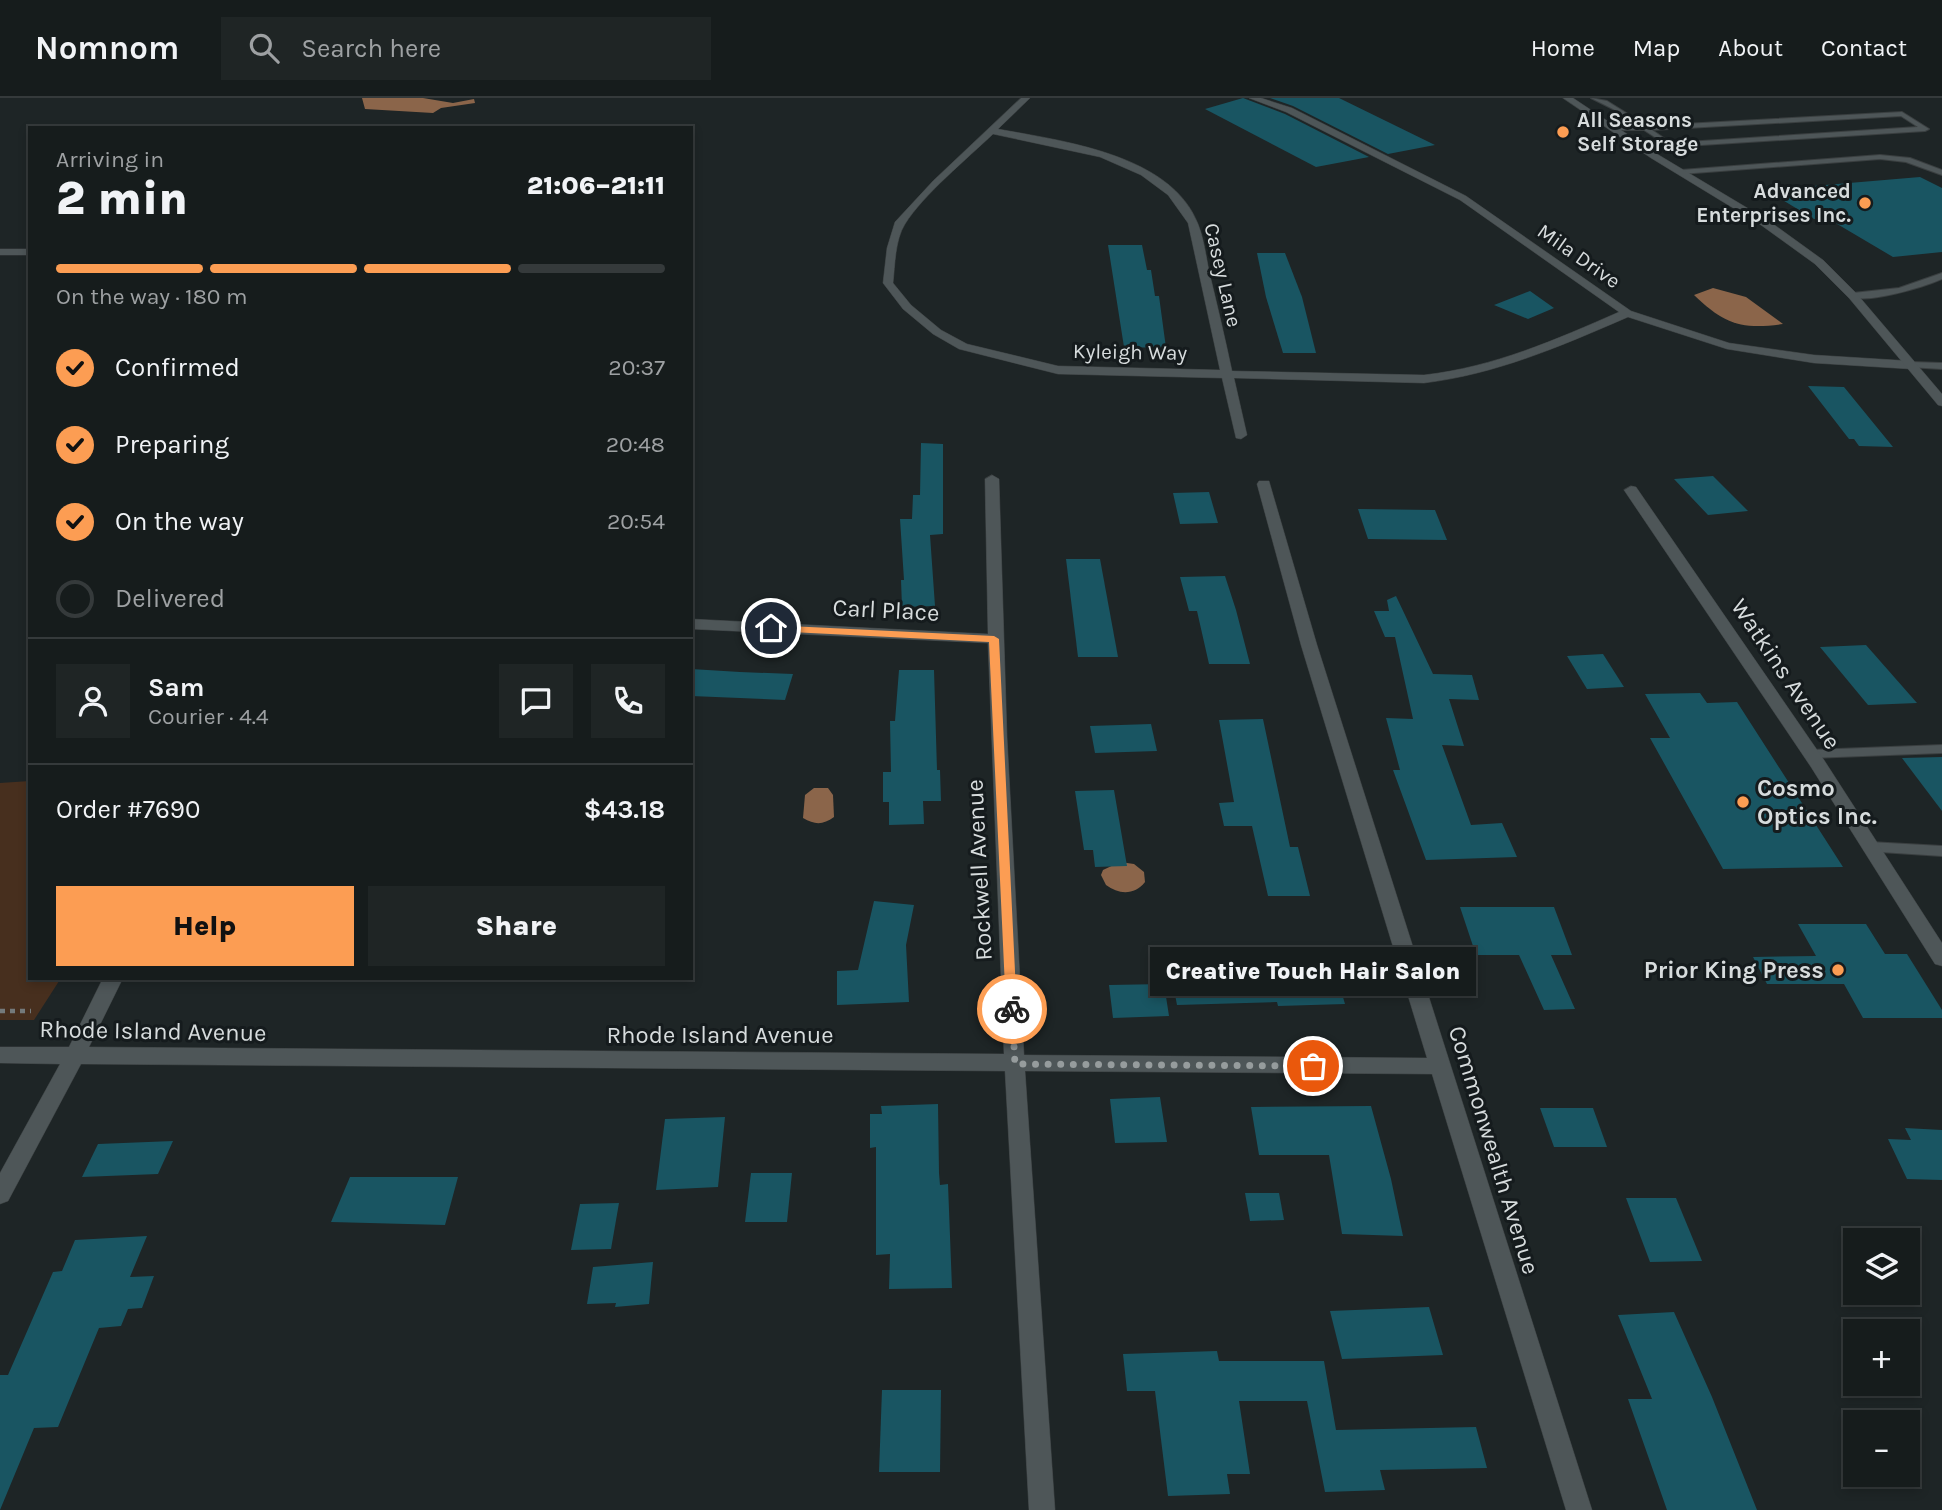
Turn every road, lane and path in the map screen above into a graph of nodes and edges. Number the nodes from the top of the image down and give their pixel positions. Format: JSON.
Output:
{"nodes":[{"id":1,"x":1026,"y":98,"type":"edge"},
{"id":2,"x":1253,"y":98,"type":"edge"},
{"id":3,"x":1567,"y":98,"type":"edge"},
{"id":4,"x":1594,"y":98,"type":"edge"},
{"id":5,"x":1643,"y":128,"type":"junction"},
{"id":6,"x":1615,"y":129,"type":"junction"},
{"id":7,"x":993,"y":131,"type":"junction"},
{"id":8,"x":1681,"y":172,"type":"junction"},
{"id":9,"x":1942,"y":173,"type":"edge"},
{"id":10,"x":0,"y":252,"type":"edge"},
{"id":11,"x":28,"y":252,"type":"edge"},
{"id":12,"x":1942,"y":275,"type":"edge"},
{"id":13,"x":1853,"y":296,"type":"junction"},
{"id":14,"x":1627,"y":313,"type":"junction"},
{"id":15,"x":1910,"y":365,"type":"junction"},
{"id":16,"x":1942,"y":366,"type":"edge"},
{"id":17,"x":1226,"y":374,"type":"junction"},
{"id":18,"x":1942,"y":402,"type":"edge"},
{"id":19,"x":1241,"y":435,"type":"dead end"},
{"id":20,"x":992,"y":479,"type":"dead end"},
{"id":21,"x":1264,"y":484,"type":"dead end"},
{"id":22,"x":1631,"y":490,"type":"dead end"},
{"id":23,"x":693,"y":624,"type":"edge"},
{"id":24,"x":994,"y":639,"type":"junction"},
{"id":25,"x":1942,"y":749,"type":"edge"},
{"id":26,"x":1811,"y":754,"type":"junction"},
{"id":27,"x":1870,"y":847,"type":"junction"},
{"id":28,"x":1942,"y":851,"type":"edge"},
{"id":29,"x":1942,"y":959,"type":"edge"},
{"id":30,"x":112,"y":980,"type":"edge"},
{"id":31,"x":0,"y":1011,"type":"edge"},
{"id":32,"x":31,"y":1011,"type":"dead end"},
{"id":33,"x":0,"y":1055,"type":"edge"},
{"id":34,"x":75,"y":1056,"type":"junction"},
{"id":35,"x":1015,"y":1064,"type":"junction"},
{"id":36,"x":1440,"y":1066,"type":"junction"},
{"id":37,"x":0,"y":1194,"type":"edge"},
{"id":38,"x":1042,"y":1510,"type":"edge"},
{"id":39,"x":1579,"y":1510,"type":"edge"}],
"edges":[{"from":1,"to":7,"type":"street","name":"Kyleigh Way"},
{"from":2,"to":14,"type":"street","name":"Mila Drive"},
{"from":3,"to":6,"type":"street"},
{"from":4,"to":5,"type":"lane"},
{"from":5,"to":5,"type":"lane"},
{"from":5,"to":6,"type":"lane"},
{"from":6,"to":8,"type":"street"},
{"from":7,"to":17,"type":"street","name":"Casey Lane"},
{"from":7,"to":17,"type":"street","name":"Kyleigh Way"},
{"from":8,"to":9,"type":"lane"},
{"from":8,"to":13,"type":"street"},
{"from":10,"to":11,"type":"street"},
{"from":12,"to":13,"type":"lane"},
{"from":13,"to":15,"type":"street"},
{"from":14,"to":15,"type":"street","name":"Mila Drive"},
{"from":14,"to":17,"type":"street","name":"Kyleigh Way"},
{"from":15,"to":16,"type":"lane"},
{"from":15,"to":18,"type":"street"},
{"from":17,"to":19,"type":"street","name":"Casey Lane"},
{"from":20,"to":24,"type":"street","name":"Rockwell Avenue"},
{"from":21,"to":36,"type":"street","name":"Commonwealth Avenue"},
{"from":22,"to":26,"type":"street","name":"Watkins Avenue"},
{"from":23,"to":24,"type":"street","name":"Carl Place"},
{"from":24,"to":35,"type":"street","name":"Rockwell Avenue"},
{"from":25,"to":26,"type":"lane"},
{"from":26,"to":27,"type":"street","name":"Watkins Avenue"},
{"from":27,"to":28,"type":"lane"},
{"from":27,"to":29,"type":"street","name":"Watkins Avenue"},
{"from":30,"to":34,"type":"street"},
{"from":31,"to":32,"type":"path"},
{"from":33,"to":34,"type":"street","name":"Rhode Island Avenue"},
{"from":34,"to":35,"type":"street","name":"Rhode Island Avenue"},
{"from":34,"to":37,"type":"street"},
{"from":35,"to":36,"type":"street","name":"Rhode Island Avenue"},
{"from":35,"to":38,"type":"street","name":"Rockwell Avenue"},
{"from":36,"to":39,"type":"street","name":"Commonwealth Avenue"}]}
